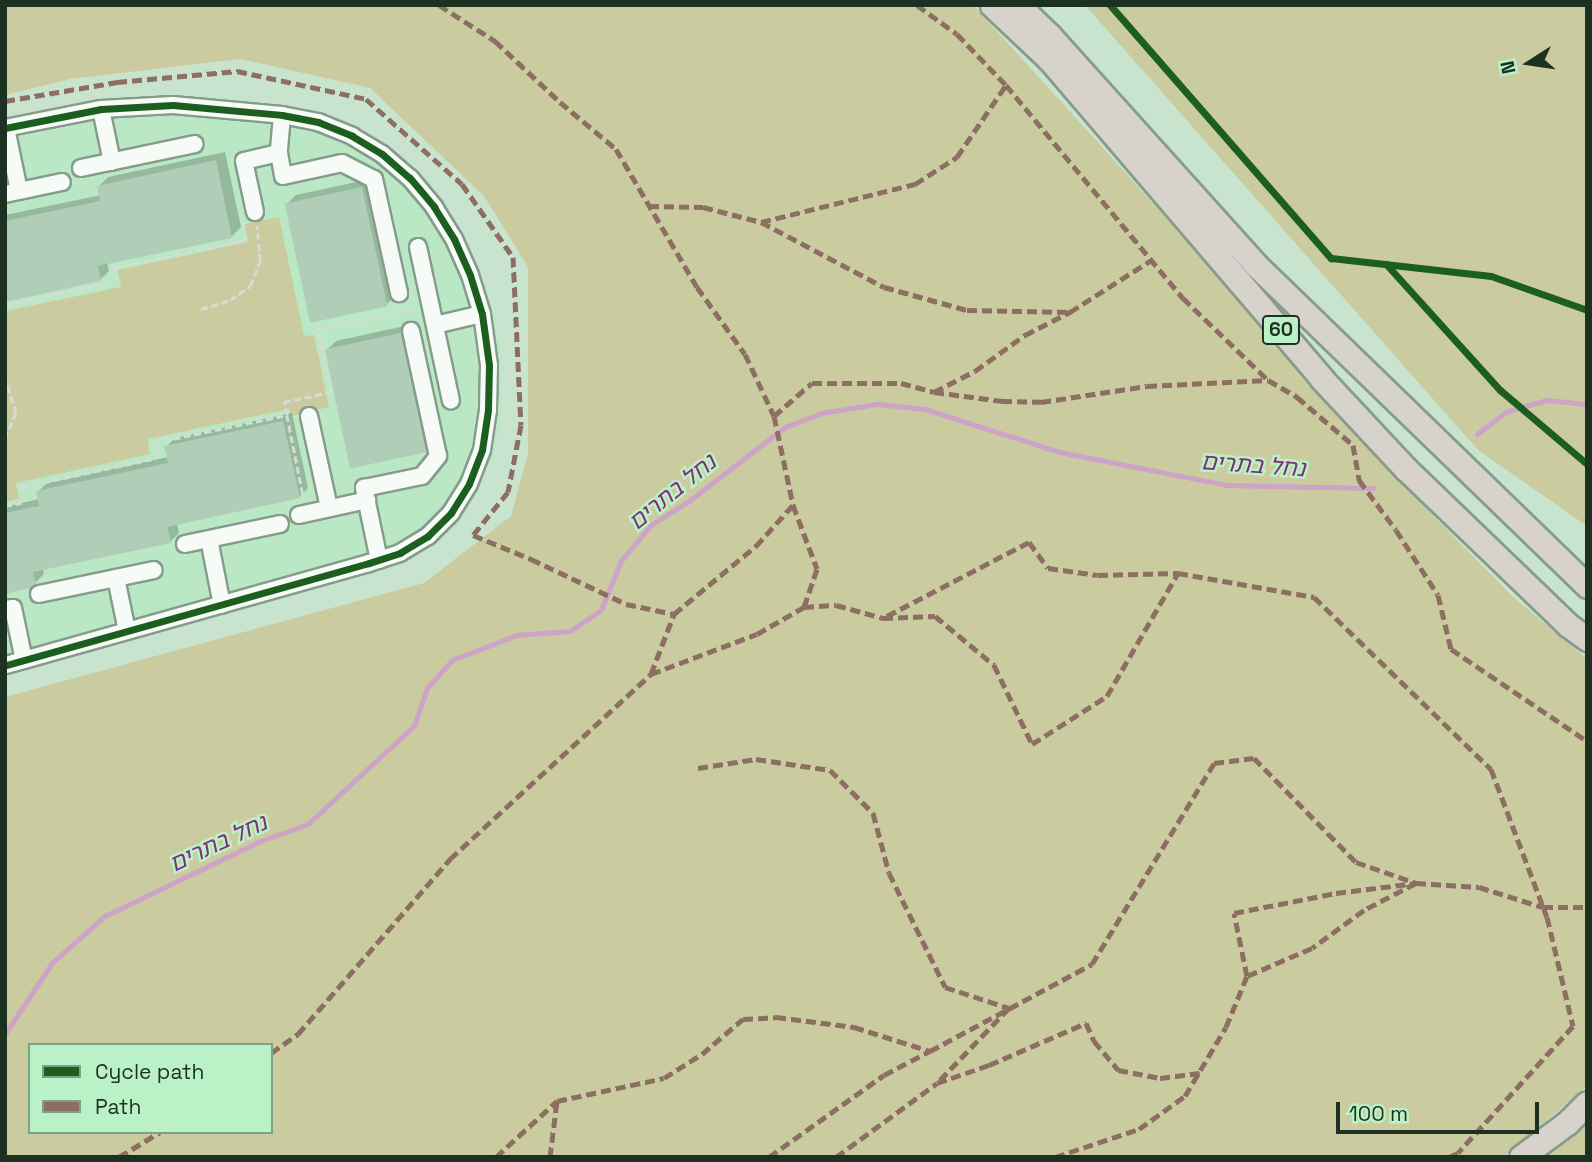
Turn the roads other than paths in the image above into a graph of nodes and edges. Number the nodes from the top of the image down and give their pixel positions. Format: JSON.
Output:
{"nodes":[{"id":1,"x":992,"y":5,"type":"edge"},
{"id":2,"x":1018,"y":5,"type":"edge"},
{"id":3,"x":101,"y":109,"type":"junction"},
{"id":4,"x":282,"y":115,"type":"junction"},
{"id":5,"x":6,"y":128,"type":"edge"},
{"id":6,"x":195,"y":144,"type":"dead end"},
{"id":7,"x":279,"y":153,"type":"junction"},
{"id":8,"x":112,"y":162,"type":"junction"},
{"id":9,"x":81,"y":168,"type":"dead end"},
{"id":10,"x":62,"y":182,"type":"dead end"},
{"id":11,"x":12,"y":193,"type":"edge"},
{"id":12,"x":255,"y":216,"type":"road end"},
{"id":13,"x":418,"y":247,"type":"dead end"},
{"id":14,"x":399,"y":293,"type":"dead end"},
{"id":15,"x":482,"y":314,"type":"junction"},
{"id":16,"x":435,"y":325,"type":"junction"},
{"id":17,"x":411,"y":331,"type":"dead end"},
{"id":18,"x":451,"y":401,"type":"dead end"},
{"id":19,"x":310,"y":415,"type":"dead end"},
{"id":20,"x":367,"y":500,"type":"junction"},
{"id":21,"x":329,"y":508,"type":"junction"},
{"id":22,"x":303,"y":514,"type":"road end"},
{"id":23,"x":280,"y":524,"type":"dead end"},
{"id":24,"x":209,"y":539,"type":"junction"},
{"id":25,"x":185,"y":544,"type":"dead end"},
{"id":26,"x":379,"y":560,"type":"junction"},
{"id":27,"x":154,"y":570,"type":"dead end"},
{"id":28,"x":116,"y":578,"type":"junction"},
{"id":29,"x":1587,"y":586,"type":"edge"},
{"id":30,"x":39,"y":594,"type":"dead end"},
{"id":31,"x":222,"y":604,"type":"junction"},
{"id":32,"x":5,"y":609,"type":"edge"},
{"id":33,"x":127,"y":631,"type":"junction"},
{"id":34,"x":1587,"y":639,"type":"edge"},
{"id":35,"x":24,"y":660,"type":"junction"},
{"id":36,"x":5,"y":665,"type":"edge"},
{"id":37,"x":1587,"y":1103,"type":"edge"},
{"id":38,"x":1521,"y":1157,"type":"edge"}],
"edges":[{"from":1,"to":34,"type":"highway","number":"60"},
{"from":2,"to":29,"type":"highway","number":"60"},
{"from":3,"to":4,"type":"street"},
{"from":3,"to":5,"type":"street"},
{"from":3,"to":8,"type":"street"},
{"from":4,"to":7,"type":"street"},
{"from":4,"to":15,"type":"street"},
{"from":5,"to":11,"type":"street"},
{"from":6,"to":8,"type":"street"},
{"from":7,"to":12,"type":"street"},
{"from":7,"to":14,"type":"street"},
{"from":8,"to":9,"type":"street"},
{"from":10,"to":11,"type":"street"},
{"from":13,"to":16,"type":"street"},
{"from":15,"to":16,"type":"street"},
{"from":15,"to":26,"type":"street"},
{"from":16,"to":18,"type":"street"},
{"from":17,"to":20,"type":"street"},
{"from":19,"to":21,"type":"street"},
{"from":20,"to":21,"type":"street"},
{"from":20,"to":26,"type":"street"},
{"from":21,"to":22,"type":"street"},
{"from":23,"to":24,"type":"street"},
{"from":24,"to":25,"type":"street"},
{"from":24,"to":31,"type":"street"},
{"from":26,"to":31,"type":"street"},
{"from":27,"to":28,"type":"street"},
{"from":28,"to":30,"type":"street"},
{"from":28,"to":33,"type":"street"},
{"from":31,"to":33,"type":"street"},
{"from":32,"to":35,"type":"street"},
{"from":33,"to":35,"type":"street"},
{"from":35,"to":36,"type":"street"},
{"from":37,"to":38,"type":"highway"}]}
